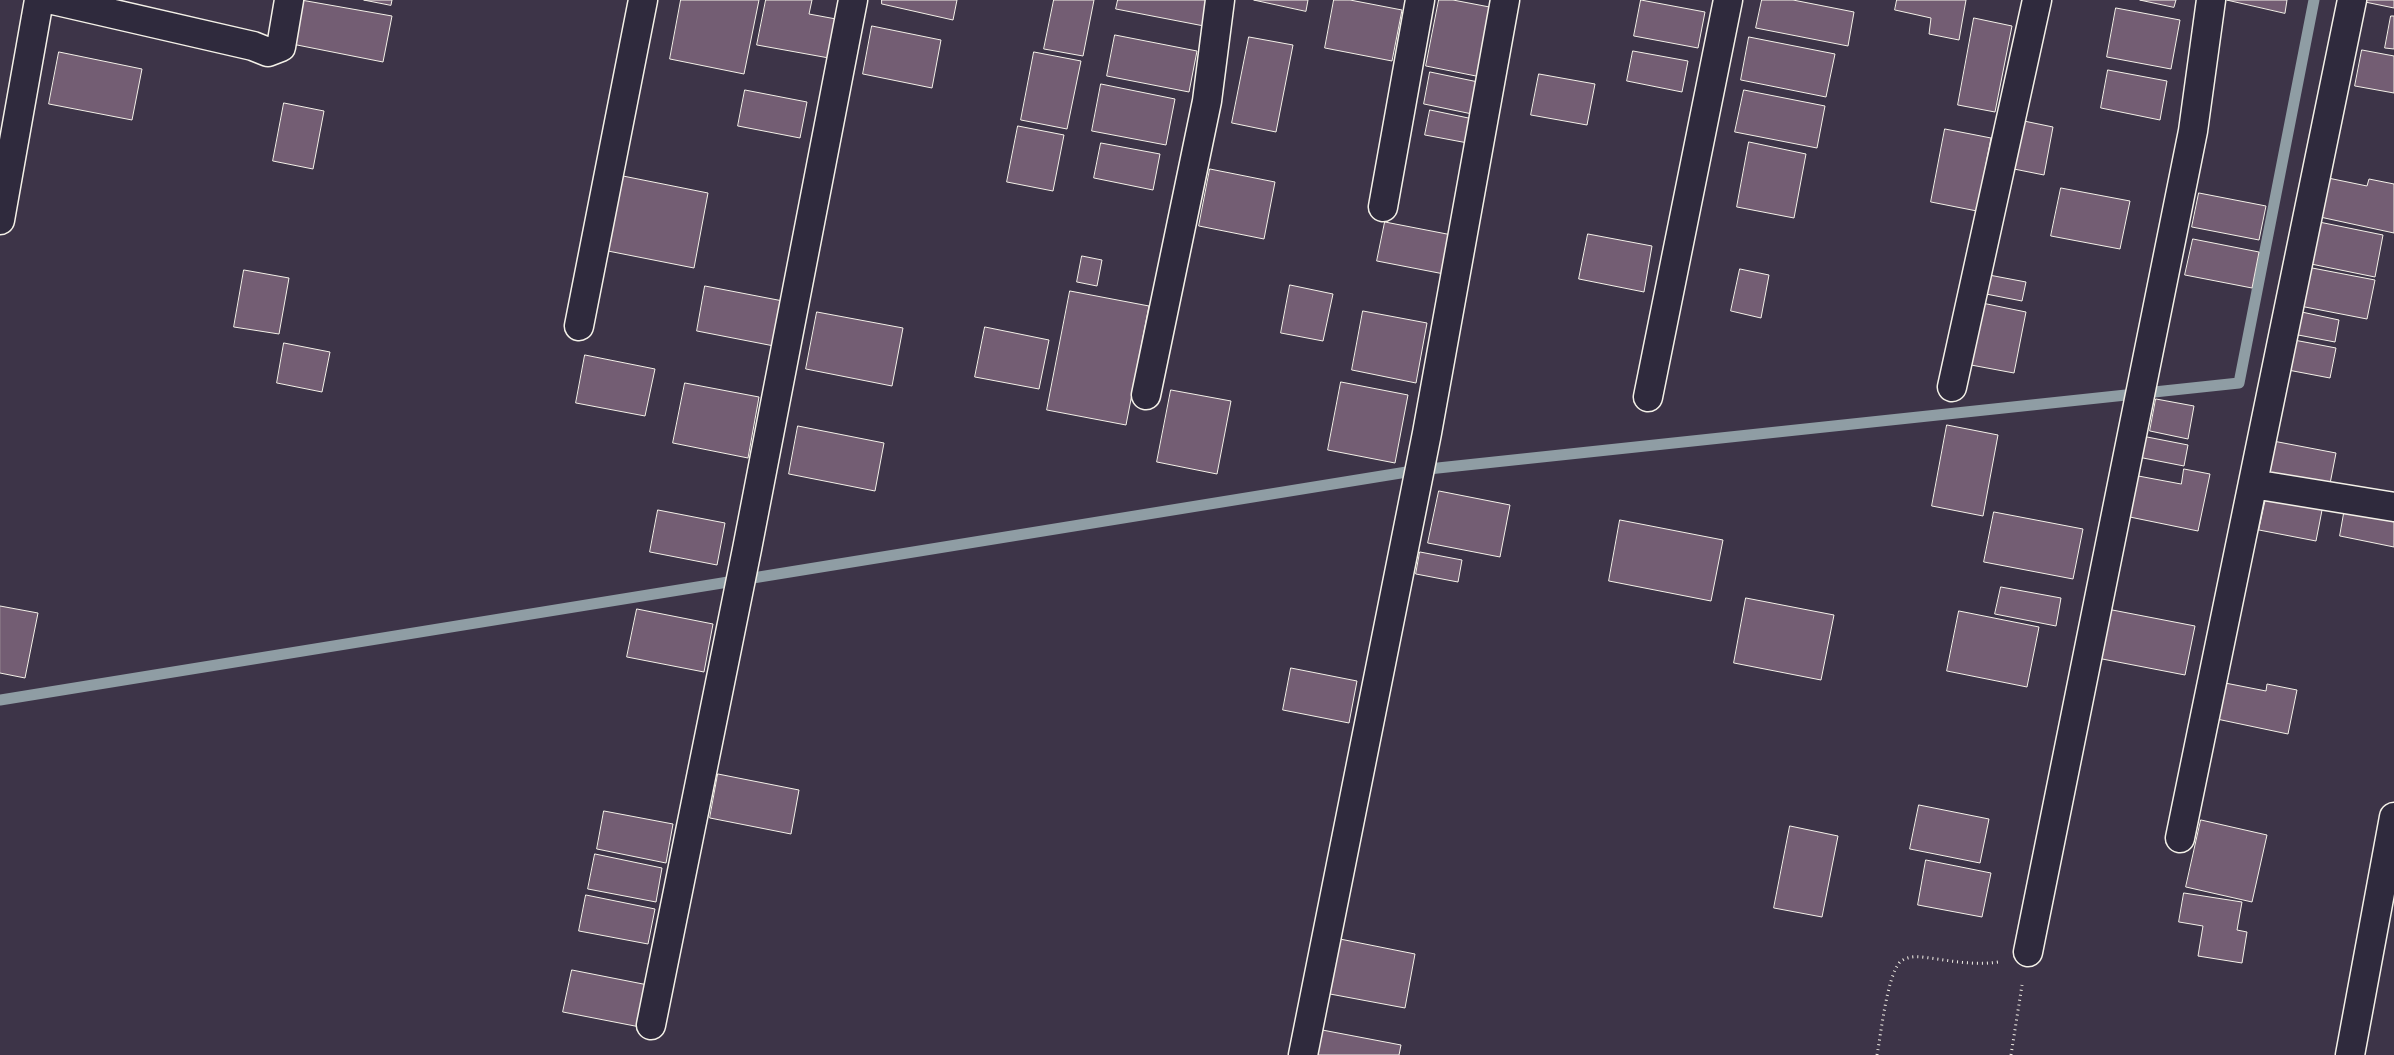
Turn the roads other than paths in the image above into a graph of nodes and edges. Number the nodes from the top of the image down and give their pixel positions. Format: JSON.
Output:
{"nodes":[{"id":1,"x":39,"y":0,"type":"edge"},
{"id":2,"x":53,"y":0,"type":"edge"},
{"id":3,"x":289,"y":0,"type":"edge"},
{"id":4,"x":643,"y":0,"type":"edge"},
{"id":5,"x":853,"y":0,"type":"edge"},
{"id":6,"x":1220,"y":0,"type":"edge"},
{"id":7,"x":1420,"y":0,"type":"edge"},
{"id":8,"x":1505,"y":0,"type":"edge"},
{"id":9,"x":1728,"y":0,"type":"edge"},
{"id":10,"x":2037,"y":0,"type":"edge"},
{"id":11,"x":2210,"y":0,"type":"edge"},
{"id":12,"x":2352,"y":0,"type":"edge"},
{"id":13,"x":1383,"y":207,"type":"dead end"},
{"id":14,"x":0,"y":220,"type":"edge"},
{"id":15,"x":579,"y":326,"type":"dead end"},
{"id":16,"x":1952,"y":387,"type":"dead end"},
{"id":17,"x":1146,"y":395,"type":"dead end"},
{"id":18,"x":1648,"y":397,"type":"dead end"},
{"id":19,"x":2253,"y":484,"type":"junction"},
{"id":20,"x":2394,"y":507,"type":"edge"},
{"id":21,"x":2394,"y":817,"type":"edge"},
{"id":22,"x":2180,"y":838,"type":"dead end"},
{"id":23,"x":2384,"y":932,"type":"edge"},
{"id":24,"x":2028,"y":952,"type":"road end"},
{"id":25,"x":651,"y":1025,"type":"dead end"},
{"id":26,"x":1303,"y":1055,"type":"edge"},
{"id":27,"x":2350,"y":1055,"type":"edge"}],
"edges":[{"from":1,"to":14,"type":"street"},
{"from":2,"to":3,"type":"street"},
{"from":4,"to":15,"type":"street"},
{"from":5,"to":25,"type":"street"},
{"from":6,"to":17,"type":"street"},
{"from":7,"to":13,"type":"street"},
{"from":8,"to":26,"type":"street"},
{"from":9,"to":18,"type":"street"},
{"from":10,"to":16,"type":"street"},
{"from":11,"to":24,"type":"street"},
{"from":12,"to":19,"type":"street"},
{"from":19,"to":20,"type":"street"},
{"from":19,"to":22,"type":"street"},
{"from":21,"to":23,"type":"street"},
{"from":23,"to":27,"type":"street"}]}
